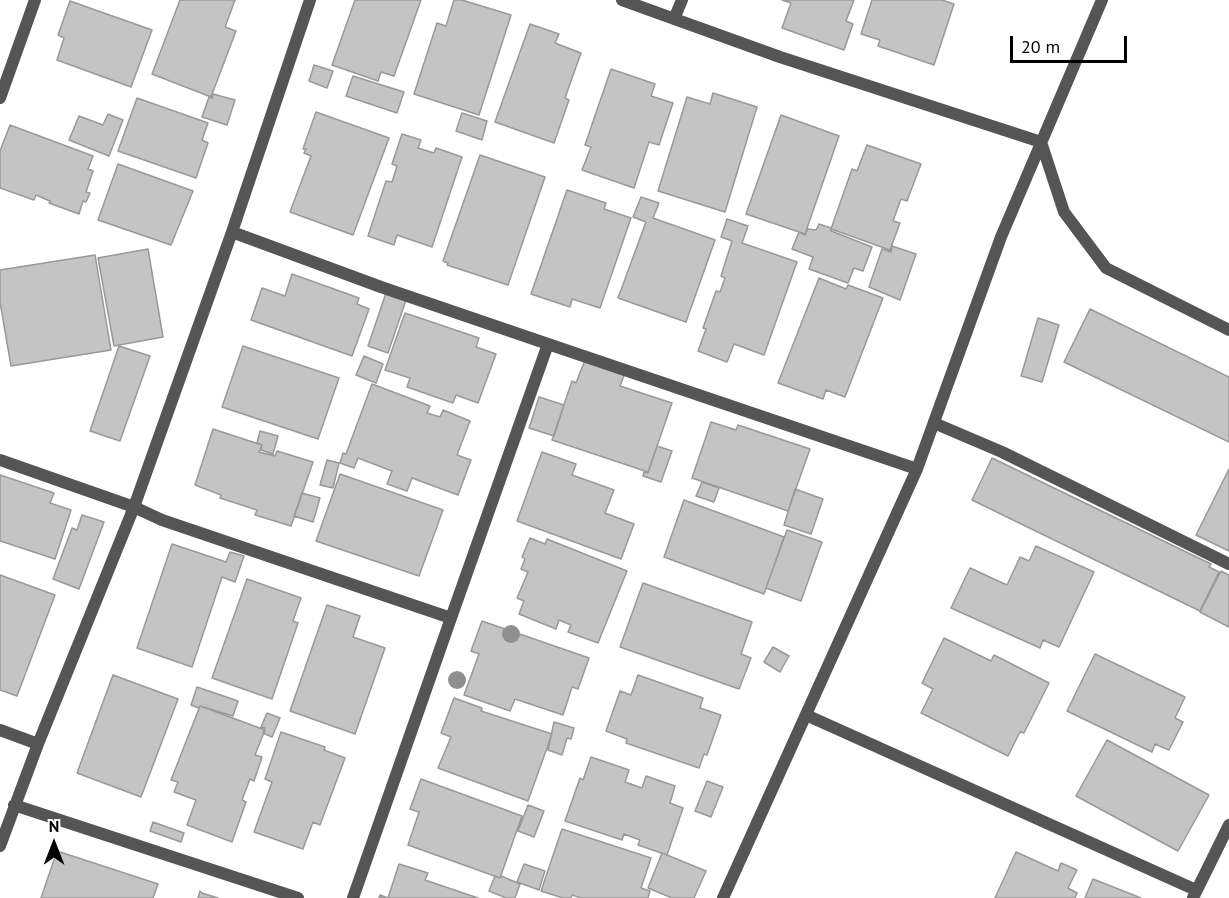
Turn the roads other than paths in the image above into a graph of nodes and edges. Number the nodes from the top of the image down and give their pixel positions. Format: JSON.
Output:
{"nodes":[{"id":1,"x":35,"y":0,"type":"edge"},
{"id":2,"x":309,"y":0,"type":"edge"},
{"id":3,"x":622,"y":0,"type":"edge"},
{"id":4,"x":682,"y":0,"type":"edge"},
{"id":5,"x":1102,"y":0,"type":"edge"},
{"id":6,"x":674,"y":19,"type":"junction"},
{"id":7,"x":0,"y":98,"type":"edge"},
{"id":8,"x":1041,"y":142,"type":"junction"},
{"id":9,"x":232,"y":232,"type":"junction"},
{"id":10,"x":1229,"y":330,"type":"edge"},
{"id":11,"x":548,"y":344,"type":"junction"},
{"id":12,"x":934,"y":423,"type":"junction"},
{"id":13,"x":0,"y":460,"type":"edge"},
{"id":14,"x":917,"y":469,"type":"junction"},
{"id":15,"x":134,"y":507,"type":"junction"},
{"id":16,"x":1229,"y":564,"type":"edge"},
{"id":17,"x":451,"y":618,"type":"junction"},
{"id":18,"x":806,"y":715,"type":"junction"},
{"id":19,"x":0,"y":730,"type":"edge"},
{"id":20,"x":38,"y":744,"type":"junction"},
{"id":21,"x":14,"y":805,"type":"junction"},
{"id":22,"x":1229,"y":825,"type":"edge"},
{"id":23,"x":0,"y":846,"type":"edge"},
{"id":24,"x":1195,"y":894,"type":"edge"},
{"id":25,"x":298,"y":898,"type":"edge"},
{"id":26,"x":352,"y":898,"type":"edge"},
{"id":27,"x":723,"y":898,"type":"edge"}],
"edges":[{"from":1,"to":7,"type":"street"},
{"from":2,"to":9,"type":"street"},
{"from":3,"to":6,"type":"street"},
{"from":4,"to":6,"type":"street"},
{"from":5,"to":8,"type":"street"},
{"from":6,"to":8,"type":"street"},
{"from":8,"to":10,"type":"street"},
{"from":8,"to":12,"type":"street"},
{"from":9,"to":11,"type":"street"},
{"from":9,"to":15,"type":"street"},
{"from":11,"to":14,"type":"street"},
{"from":11,"to":17,"type":"street"},
{"from":12,"to":14,"type":"street"},
{"from":12,"to":16,"type":"street"},
{"from":13,"to":15,"type":"street"},
{"from":14,"to":18,"type":"street"},
{"from":15,"to":17,"type":"street"},
{"from":15,"to":20,"type":"street"},
{"from":17,"to":26,"type":"street"},
{"from":18,"to":24,"type":"street"},
{"from":18,"to":27,"type":"street"},
{"from":19,"to":20,"type":"street"},
{"from":20,"to":21,"type":"street"},
{"from":21,"to":23,"type":"street"},
{"from":21,"to":25,"type":"street"},
{"from":22,"to":24,"type":"street"}]}
